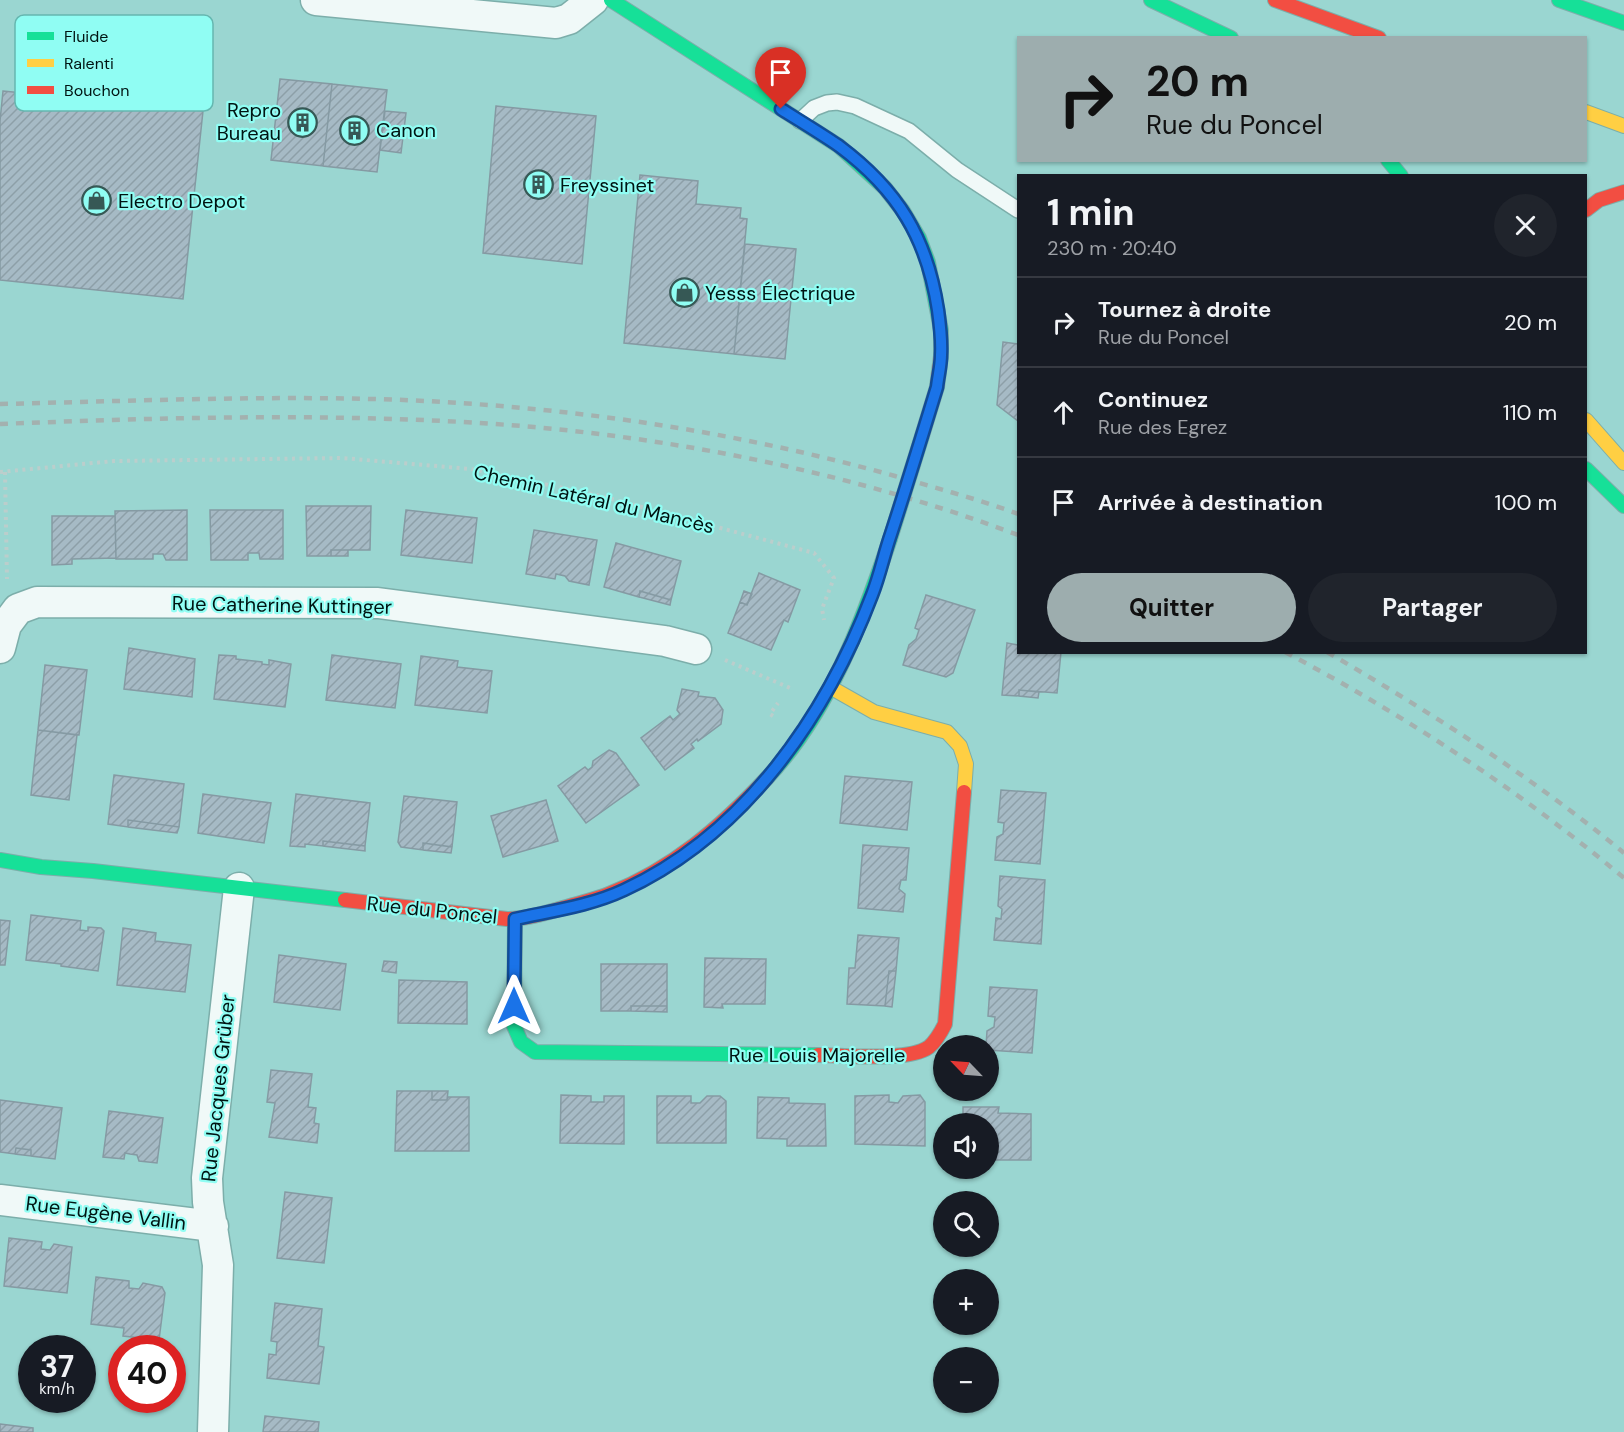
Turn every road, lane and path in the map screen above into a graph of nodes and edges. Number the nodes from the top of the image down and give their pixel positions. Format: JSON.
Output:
{"nodes":[{"id":1,"x":316,"y":0,"type":"edge"},
{"id":2,"x":593,"y":0,"type":"edge"},
{"id":3,"x":611,"y":0,"type":"edge"},
{"id":4,"x":1151,"y":0,"type":"edge"},
{"id":5,"x":1275,"y":0,"type":"edge"},
{"id":6,"x":1559,"y":0,"type":"edge"},
{"id":7,"x":1624,"y":23,"type":"edge"},
{"id":8,"x":1227,"y":36,"type":"edge"},
{"id":9,"x":1374,"y":36,"type":"edge"},
{"id":10,"x":1587,"y":112,"type":"edge"},
{"id":11,"x":800,"y":121,"type":"junction"},
{"id":12,"x":1624,"y":126,"type":"edge"},
{"id":13,"x":1390,"y":162,"type":"edge"},
{"id":14,"x":1399,"y":174,"type":"edge"},
{"id":15,"x":1624,"y":192,"type":"edge"},
{"id":16,"x":1017,"y":209,"type":"edge"},
{"id":17,"x":1587,"y":209,"type":"edge"},
{"id":18,"x":1587,"y":421,"type":"edge"},
{"id":19,"x":1624,"y":463,"type":"edge"},
{"id":20,"x":1587,"y":470,"type":"edge"},
{"id":21,"x":2,"y":472,"type":"edge"},
{"id":22,"x":1624,"y":506,"type":"edge"},
{"id":23,"x":18,"y":609,"type":"junction"},
{"id":24,"x":825,"y":627,"type":"dead end"},
{"id":25,"x":0,"y":648,"type":"edge"},
{"id":26,"x":696,"y":649,"type":"joint"},
{"id":27,"x":830,"y":687,"type":"junction"},
{"id":28,"x":794,"y":690,"type":"dead end"},
{"id":29,"x":0,"y":860,"type":"edge"},
{"id":30,"x":239,"y":888,"type":"junction"},
{"id":31,"x":515,"y":919,"type":"junction"},
{"id":32,"x":0,"y":1200,"type":"edge"},
{"id":33,"x":213,"y":1226,"type":"junction"},
{"id":34,"x":213,"y":1432,"type":"edge"}],
"edges":[{"from":1,"to":2,"type":"street"},
{"from":3,"to":11,"type":"main road","name":"Rue du Poncel"},
{"from":4,"to":8,"type":"main road"},
{"from":5,"to":9,"type":"main road"},
{"from":6,"to":7,"type":"main road"},
{"from":10,"to":12,"type":"main road"},
{"from":11,"to":16,"type":"lane"},
{"from":11,"to":27,"type":"main road","name":"Rue du Poncel","bridge":true},
{"from":13,"to":14,"type":"main road"},
{"from":15,"to":17,"type":"main road"},
{"from":18,"to":19,"type":"main road"},
{"from":20,"to":22,"type":"main road"},
{"from":21,"to":23,"type":"path"},
{"from":21,"to":24,"type":"path","name":"Chemin Latéral du Mancès"},
{"from":23,"to":25,"type":"street"},
{"from":23,"to":26,"type":"street","name":"Rue Catherine Kuttinger"},
{"from":26,"to":28,"type":"path"},
{"from":27,"to":31,"type":"main road","name":"Rue du Poncel"},
{"from":27,"to":31,"type":"main road","name":"Rue Louis Majorelle"},
{"from":29,"to":30,"type":"main road","name":"Rue du Poncel"},
{"from":30,"to":31,"type":"main road","name":"Rue du Poncel"},
{"from":30,"to":33,"type":"street","name":"Rue Jacques Grüber"},
{"from":32,"to":33,"type":"street","name":"Rue Eugène Vallin"},
{"from":33,"to":34,"type":"street","name":"Rue Jacques Grüber"}]}
